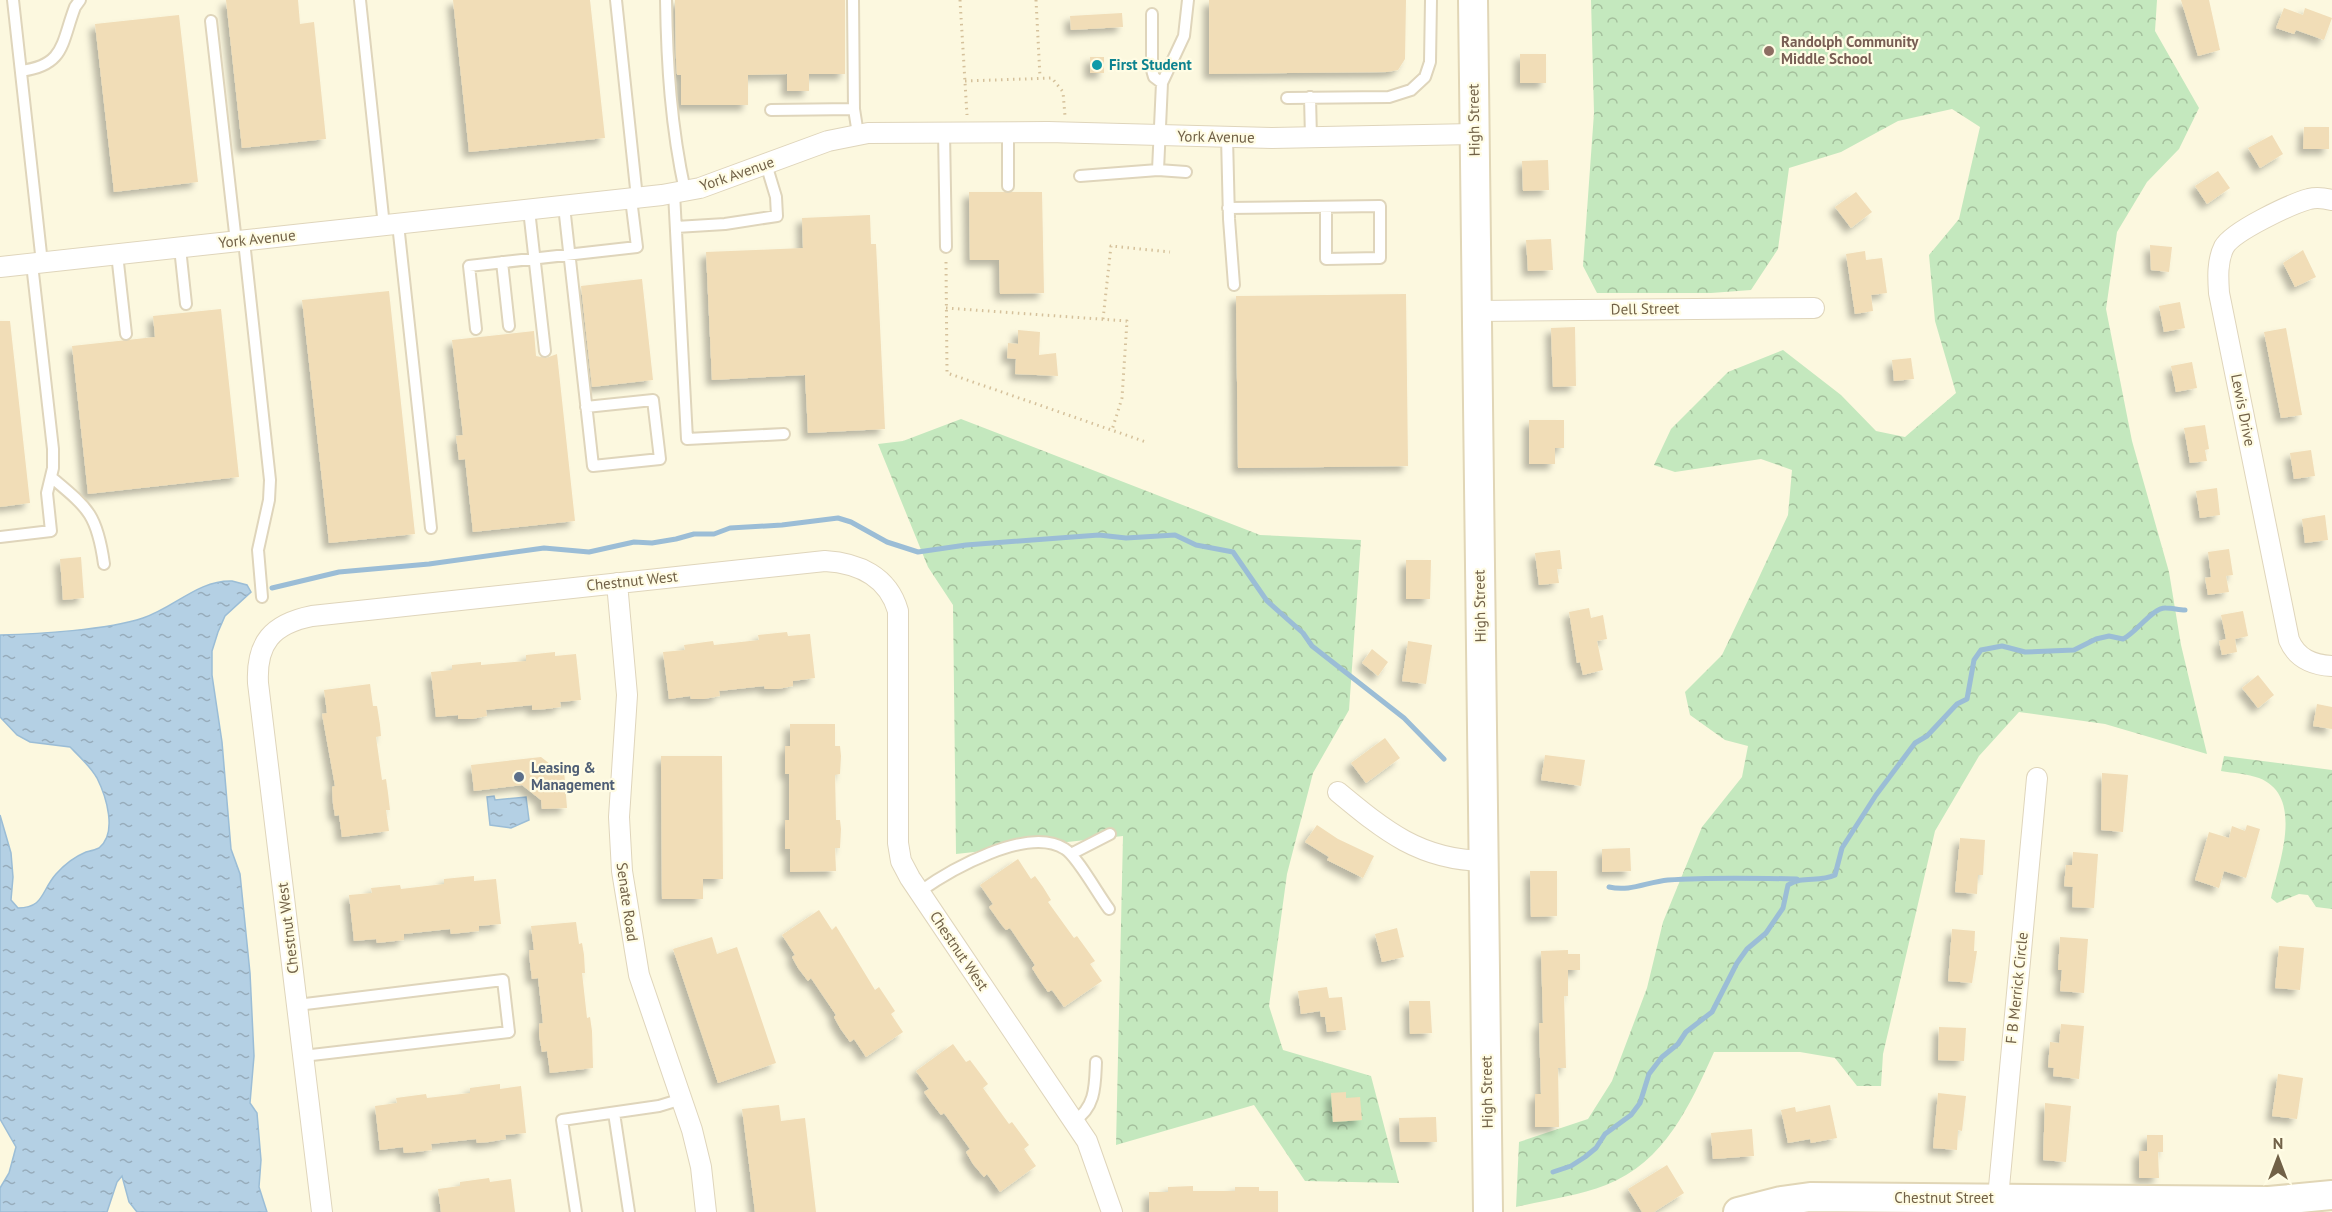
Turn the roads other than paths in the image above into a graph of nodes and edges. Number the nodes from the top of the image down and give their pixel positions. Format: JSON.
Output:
{"nodes":[{"id":1,"x":13,"y":0,"type":"edge"},
{"id":2,"x":80,"y":0,"type":"edge"},
{"id":3,"x":360,"y":0,"type":"edge"},
{"id":4,"x":616,"y":0,"type":"edge"},
{"id":5,"x":666,"y":0,"type":"edge"},
{"id":6,"x":853,"y":0,"type":"edge"},
{"id":7,"x":1188,"y":0,"type":"edge"},
{"id":8,"x":1431,"y":0,"type":"edge"},
{"id":9,"x":1473,"y":0,"type":"edge"},
{"id":10,"x":1152,"y":14,"type":"dead end"},
{"id":11,"x":211,"y":21,"type":"dead end"},
{"id":12,"x":21,"y":71,"type":"junction"},
{"id":13,"x":1162,"y":83,"type":"junction"},
{"id":14,"x":1287,"y":98,"type":"dead end"},
{"id":15,"x":1310,"y":98,"type":"junction"},
{"id":16,"x":771,"y":110,"type":"dead end"},
{"id":17,"x":854,"y":110,"type":"junction"},
{"id":18,"x":944,"y":132,"type":"junction"},
{"id":19,"x":1008,"y":132,"type":"junction"},
{"id":20,"x":858,"y":134,"type":"junction"},
{"id":21,"x":1474,"y":134,"type":"junction"},
{"id":22,"x":1159,"y":136,"type":"junction"},
{"id":23,"x":1227,"y":137,"type":"junction"},
{"id":24,"x":1311,"y":138,"type":"junction"},
{"id":25,"x":765,"y":164,"type":"junction"},
{"id":26,"x":1158,"y":170,"type":"junction"},
{"id":27,"x":1186,"y":172,"type":"dead end"},
{"id":28,"x":1080,"y":176,"type":"dead end"},
{"id":29,"x":1008,"y":186,"type":"dead end"},
{"id":30,"x":679,"y":192,"type":"junction"},
{"id":31,"x":634,"y":198,"type":"junction"},
{"id":32,"x":2332,"y":200,"type":"edge"},
{"id":33,"x":564,"y":206,"type":"junction"},
{"id":34,"x":1326,"y":207,"type":"junction"},
{"id":35,"x":1228,"y":208,"type":"junction"},
{"id":36,"x":529,"y":210,"type":"junction"},
{"id":37,"x":391,"y":225,"type":"junction"},
{"id":38,"x":676,"y":227,"type":"junction"},
{"id":39,"x":240,"y":241,"type":"junction"},
{"id":40,"x":946,"y":247,"type":"road end"},
{"id":41,"x":180,"y":248,"type":"junction"},
{"id":42,"x":117,"y":255,"type":"junction"},
{"id":43,"x":569,"y":255,"type":"junction"},
{"id":44,"x":534,"y":258,"type":"junction"},
{"id":45,"x":502,"y":262,"type":"junction"},
{"id":46,"x":37,"y":263,"type":"junction"},
{"id":47,"x":0,"y":267,"type":"edge"},
{"id":48,"x":1234,"y":285,"type":"dead end"},
{"id":49,"x":186,"y":304,"type":"dead end"},
{"id":50,"x":1814,"y":308,"type":"dead end"},
{"id":51,"x":1476,"y":311,"type":"junction"},
{"id":52,"x":509,"y":326,"type":"dead end"},
{"id":53,"x":476,"y":329,"type":"dead end"},
{"id":54,"x":126,"y":334,"type":"dead end"},
{"id":55,"x":544,"y":351,"type":"dead end"},
{"id":56,"x":586,"y":407,"type":"junction"},
{"id":57,"x":784,"y":434,"type":"dead end"},
{"id":58,"x":51,"y":477,"type":"junction"},
{"id":59,"x":431,"y":528,"type":"dead end"},
{"id":60,"x":0,"y":537,"type":"edge"},
{"id":61,"x":104,"y":564,"type":"dead end"},
{"id":62,"x":617,"y":583,"type":"junction"},
{"id":63,"x":262,"y":597,"type":"dead end"},
{"id":64,"x":2332,"y":666,"type":"edge"},
{"id":65,"x":2037,"y":778,"type":"dead end"},
{"id":66,"x":1338,"y":792,"type":"dead end"},
{"id":67,"x":1110,"y":834,"type":"dead end"},
{"id":68,"x":1071,"y":854,"type":"junction"},
{"id":69,"x":1484,"y":861,"type":"junction"},
{"id":70,"x":919,"y":892,"type":"junction"},
{"id":71,"x":1108,"y":909,"type":"dead end"},
{"id":72,"x":297,"y":1005,"type":"junction"},
{"id":73,"x":303,"y":1056,"type":"junction"},
{"id":74,"x":1096,"y":1062,"type":"dead end"},
{"id":75,"x":682,"y":1100,"type":"junction"},
{"id":76,"x":614,"y":1113,"type":"junction"},
{"id":77,"x":1074,"y":1121,"type":"junction"},
{"id":78,"x":2332,"y":1195,"type":"edge"},
{"id":79,"x":1998,"y":1198,"type":"junction"},
{"id":80,"x":1931,"y":1205,"type":"edge"},
{"id":81,"x":322,"y":1212,"type":"edge"},
{"id":82,"x":576,"y":1212,"type":"edge"},
{"id":83,"x":629,"y":1212,"type":"edge"},
{"id":84,"x":706,"y":1212,"type":"edge"},
{"id":85,"x":1112,"y":1212,"type":"edge"},
{"id":86,"x":1488,"y":1212,"type":"edge"},
{"id":87,"x":1738,"y":1212,"type":"edge"}],
"edges":[{"from":1,"to":12,"type":"lane"},
{"from":2,"to":12,"type":"lane"},
{"from":3,"to":37,"type":"lane"},
{"from":4,"to":31,"type":"lane"},
{"from":5,"to":30,"type":"lane"},
{"from":6,"to":17,"type":"lane"},
{"from":7,"to":13,"type":"lane"},
{"from":8,"to":15,"type":"lane"},
{"from":9,"to":21,"type":"main road","name":"High Street"},
{"from":10,"to":13,"type":"lane"},
{"from":11,"to":39,"type":"lane"},
{"from":12,"to":46,"type":"lane"},
{"from":13,"to":22,"type":"lane"},
{"from":14,"to":15,"type":"lane"},
{"from":15,"to":24,"type":"lane"},
{"from":16,"to":17,"type":"lane"},
{"from":17,"to":20,"type":"lane"},
{"from":18,"to":19,"type":"street","name":"York Avenue"},
{"from":18,"to":20,"type":"street","name":"York Avenue"},
{"from":18,"to":40,"type":"lane"},
{"from":19,"to":22,"type":"street","name":"York Avenue"},
{"from":19,"to":29,"type":"lane"},
{"from":20,"to":25,"type":"street","name":"York Avenue"},
{"from":21,"to":24,"type":"street","name":"York Avenue"},
{"from":21,"to":51,"type":"main road","name":"High Street"},
{"from":22,"to":23,"type":"street","name":"York Avenue"},
{"from":22,"to":26,"type":"lane"},
{"from":23,"to":24,"type":"street","name":"York Avenue"},
{"from":23,"to":35,"type":"lane"},
{"from":25,"to":30,"type":"street","name":"York Avenue"},
{"from":25,"to":38,"type":"lane"},
{"from":26,"to":27,"type":"lane"},
{"from":26,"to":28,"type":"lane"},
{"from":30,"to":31,"type":"street","name":"York Avenue"},
{"from":30,"to":38,"type":"lane"},
{"from":31,"to":33,"type":"street","name":"York Avenue"},
{"from":31,"to":43,"type":"lane"},
{"from":32,"to":64,"type":"street","name":"Lewis Drive"},
{"from":33,"to":36,"type":"street","name":"York Avenue"},
{"from":33,"to":43,"type":"lane"},
{"from":34,"to":34,"type":"lane"},
{"from":34,"to":35,"type":"lane"},
{"from":35,"to":48,"type":"lane"},
{"from":36,"to":37,"type":"street","name":"York Avenue"},
{"from":36,"to":44,"type":"lane"},
{"from":37,"to":39,"type":"street","name":"York Avenue"},
{"from":37,"to":59,"type":"lane"},
{"from":38,"to":57,"type":"lane"},
{"from":39,"to":41,"type":"street","name":"York Avenue"},
{"from":39,"to":63,"type":"lane"},
{"from":41,"to":42,"type":"street","name":"York Avenue"},
{"from":41,"to":49,"type":"lane"},
{"from":42,"to":46,"type":"street","name":"York Avenue"},
{"from":42,"to":54,"type":"lane"},
{"from":43,"to":44,"type":"lane"},
{"from":43,"to":56,"type":"lane"},
{"from":44,"to":45,"type":"lane"},
{"from":44,"to":55,"type":"lane"},
{"from":45,"to":52,"type":"lane"},
{"from":45,"to":53,"type":"lane"},
{"from":46,"to":47,"type":"street","name":"York Avenue"},
{"from":46,"to":58,"type":"lane"},
{"from":50,"to":51,"type":"street","name":"Dell Street"},
{"from":51,"to":69,"type":"main road","name":"High Street"},
{"from":56,"to":56,"type":"lane"},
{"from":58,"to":60,"type":"lane"},
{"from":58,"to":61,"type":"lane"},
{"from":62,"to":70,"type":"street","name":"Chestnut West"},
{"from":62,"to":72,"type":"street","name":"Chestnut West"},
{"from":62,"to":75,"type":"street","name":"Senate Road"},
{"from":65,"to":79,"type":"street","name":"F B Merrick Circle"},
{"from":66,"to":69,"type":"street"},
{"from":67,"to":68,"type":"lane"},
{"from":68,"to":70,"type":"lane"},
{"from":68,"to":71,"type":"lane"},
{"from":69,"to":86,"type":"main road","name":"High Street"},
{"from":70,"to":77,"type":"street","name":"Chestnut West"},
{"from":72,"to":73,"type":"street","name":"Chestnut West"},
{"from":72,"to":73,"type":"lane"},
{"from":73,"to":81,"type":"street","name":"Chestnut West"},
{"from":74,"to":77,"type":"lane"},
{"from":75,"to":76,"type":"lane"},
{"from":75,"to":84,"type":"street","name":"Senate Road"},
{"from":76,"to":82,"type":"lane"},
{"from":76,"to":83,"type":"lane"},
{"from":77,"to":85,"type":"street","name":"Chestnut West"},
{"from":78,"to":79,"type":"main road","name":"Chestnut Street"},
{"from":79,"to":80,"type":"main road","name":"Chestnut Street"},
{"from":80,"to":87,"type":"main road","name":"Chestnut Street"}]}
